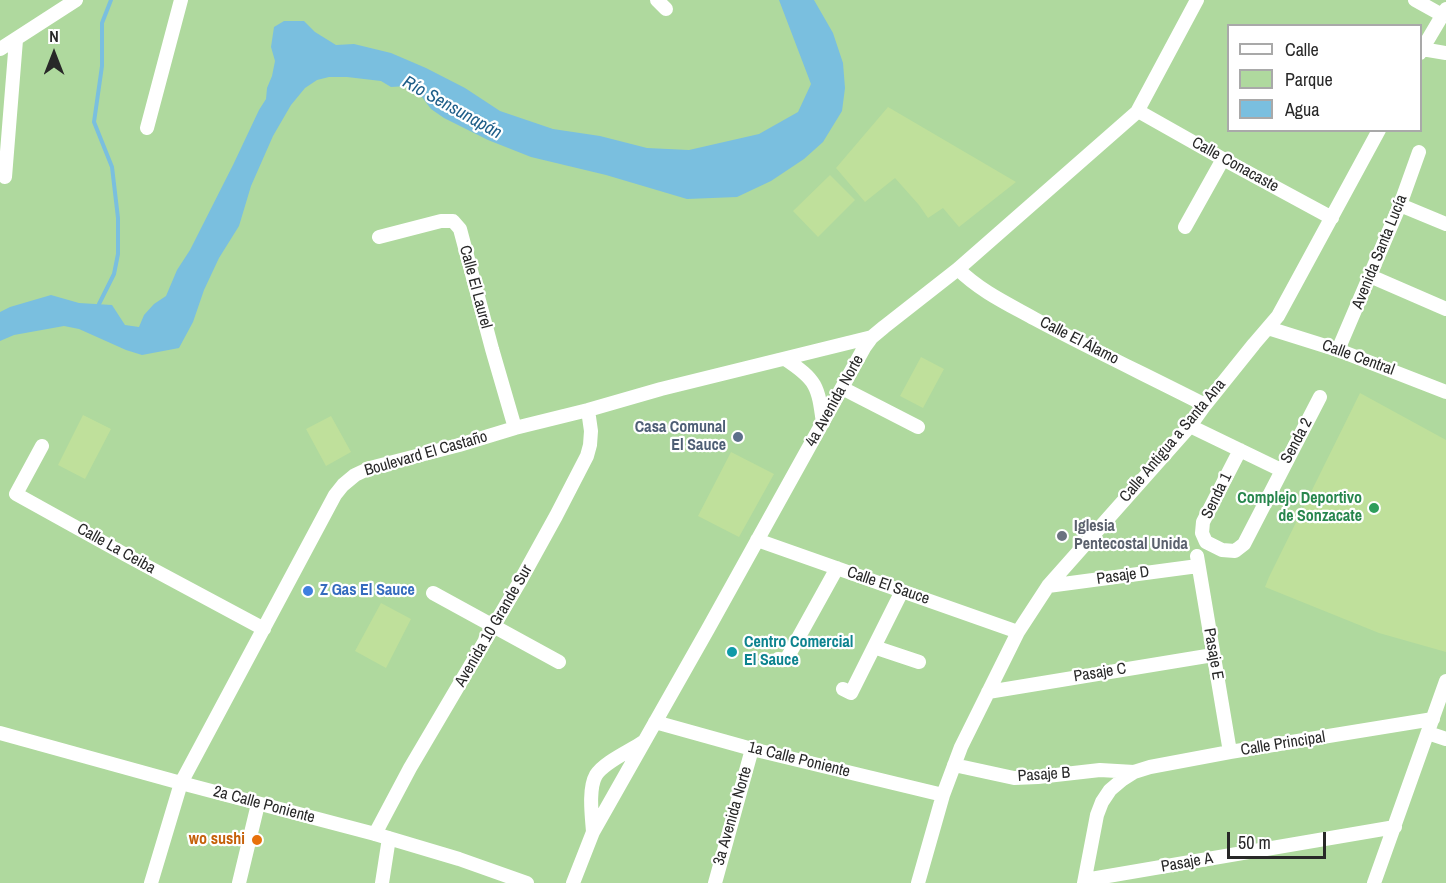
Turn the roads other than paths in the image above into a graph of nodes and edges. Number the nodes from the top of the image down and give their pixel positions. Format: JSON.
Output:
{"nodes":[{"id":1,"x":76,"y":0,"type":"edge"},
{"id":2,"x":181,"y":0,"type":"edge"},
{"id":3,"x":1197,"y":0,"type":"edge"},
{"id":4,"x":1415,"y":0,"type":"edge"},
{"id":5,"x":63,"y":4,"type":"edge"},
{"id":6,"x":1444,"y":12,"type":"edge"},
{"id":7,"x":16,"y":39,"type":"junction"},
{"id":8,"x":0,"y":49,"type":"edge"},
{"id":9,"x":1422,"y":49,"type":"edge"},
{"id":10,"x":1422,"y":51,"type":"edge"},
{"id":11,"x":1446,"y":52,"type":"edge"},
{"id":12,"x":1138,"y":111,"type":"junction"},
{"id":13,"x":147,"y":128,"type":"dead end"},
{"id":14,"x":1378,"y":132,"type":"edge"},
{"id":15,"x":1419,"y":153,"type":"dead end"},
{"id":16,"x":1223,"y":159,"type":"junction"},
{"id":17,"x":5,"y":177,"type":"dead end"},
{"id":18,"x":1400,"y":205,"type":"junction"},
{"id":19,"x":1332,"y":218,"type":"junction"},
{"id":20,"x":1446,"y":224,"type":"edge"},
{"id":21,"x":1185,"y":227,"type":"dead end"},
{"id":22,"x":379,"y":237,"type":"dead end"},
{"id":23,"x":958,"y":269,"type":"junction"},
{"id":24,"x":1370,"y":276,"type":"junction"},
{"id":25,"x":1446,"y":309,"type":"edge"},
{"id":26,"x":1268,"y":328,"type":"junction"},
{"id":27,"x":872,"y":337,"type":"junction"},
{"id":28,"x":1338,"y":350,"type":"junction"},
{"id":29,"x":785,"y":359,"type":"junction"},
{"id":30,"x":842,"y":388,"type":"junction"},
{"id":31,"x":1446,"y":392,"type":"edge"},
{"id":32,"x":1320,"y":397,"type":"dead end"},
{"id":33,"x":1204,"y":405,"type":"junction"},
{"id":34,"x":588,"y":410,"type":"junction"},
{"id":35,"x":823,"y":423,"type":"junction"},
{"id":36,"x":1190,"y":426,"type":"junction"},
{"id":37,"x":918,"y":427,"type":"dead end"},
{"id":38,"x":515,"y":428,"type":"junction"},
{"id":39,"x":42,"y":446,"type":"dead end"},
{"id":40,"x":1240,"y":450,"type":"junction"},
{"id":41,"x":1281,"y":470,"type":"junction"},
{"id":42,"x":758,"y":540,"type":"junction"},
{"id":43,"x":1206,"y":542,"type":"joint"},
{"id":44,"x":1198,"y":561,"type":"joint"},
{"id":45,"x":837,"y":568,"type":"junction"},
{"id":46,"x":1048,"y":586,"type":"junction"},
{"id":47,"x":902,"y":591,"type":"junction"},
{"id":48,"x":433,"y":593,"type":"dead end"},
{"id":49,"x":494,"y":627,"type":"junction"},
{"id":50,"x":264,"y":629,"type":"junction"},
{"id":51,"x":1018,"y":632,"type":"junction"},
{"id":52,"x":874,"y":647,"type":"junction"},
{"id":53,"x":1213,"y":655,"type":"junction"},
{"id":54,"x":778,"y":659,"type":"dead end"},
{"id":55,"x":559,"y":662,"type":"dead end"},
{"id":56,"x":920,"y":662,"type":"dead end"},
{"id":57,"x":1446,"y":681,"type":"edge"},
{"id":58,"x":843,"y":689,"type":"dead end"},
{"id":59,"x":988,"y":692,"type":"junction"},
{"id":60,"x":1433,"y":719,"type":"junction"},
{"id":61,"x":655,"y":722,"type":"junction"},
{"id":62,"x":0,"y":733,"type":"edge"},
{"id":63,"x":1428,"y":733,"type":"junction"},
{"id":64,"x":1446,"y":739,"type":"edge"},
{"id":65,"x":645,"y":741,"type":"junction"},
{"id":66,"x":752,"y":749,"type":"junction"},
{"id":67,"x":1230,"y":752,"type":"junction"},
{"id":68,"x":954,"y":765,"type":"junction"},
{"id":69,"x":1134,"y":772,"type":"junction"},
{"id":70,"x":181,"y":783,"type":"junction"},
{"id":71,"x":943,"y":795,"type":"junction"},
{"id":72,"x":258,"y":804,"type":"junction"},
{"id":73,"x":1395,"y":827,"type":"junction"},
{"id":74,"x":593,"y":832,"type":"junction"},
{"id":75,"x":375,"y":834,"type":"junction"},
{"id":76,"x":389,"y":838,"type":"junction"},
{"id":77,"x":1085,"y":882,"type":"edge"},
{"id":78,"x":151,"y":883,"type":"edge"},
{"id":79,"x":239,"y":883,"type":"edge"},
{"id":80,"x":382,"y":883,"type":"edge"},
{"id":81,"x":527,"y":883,"type":"edge"},
{"id":82,"x":573,"y":883,"type":"edge"},
{"id":83,"x":714,"y":883,"type":"edge"},
{"id":84,"x":918,"y":883,"type":"edge"},
{"id":85,"x":1374,"y":883,"type":"edge"}],
"edges":[{"from":1,"to":5,"type":"street"},
{"from":2,"to":13,"type":"street"},
{"from":3,"to":12,"type":"street","name":"4a Avenida Norte"},
{"from":4,"to":6,"type":"street"},
{"from":5,"to":7,"type":"street"},
{"from":6,"to":9,"type":"street"},
{"from":7,"to":8,"type":"street"},
{"from":7,"to":17,"type":"street"},
{"from":10,"to":11,"type":"street"},
{"from":12,"to":16,"type":"street","name":"Calle Conacaste"},
{"from":12,"to":23,"type":"street","name":"4a Avenida Norte"},
{"from":14,"to":19,"type":"street","name":"Calle Antigua a Santa Ana"},
{"from":15,"to":18,"type":"street","name":"Avenida Santa Lucía"},
{"from":16,"to":19,"type":"street","name":"Calle Conacaste"},
{"from":16,"to":21,"type":"street"},
{"from":18,"to":20,"type":"street"},
{"from":18,"to":24,"type":"street","name":"Avenida Santa Lucía"},
{"from":19,"to":26,"type":"street","name":"Calle Antigua a Santa Ana"},
{"from":22,"to":38,"type":"street","name":"Calle El Laurel"},
{"from":23,"to":27,"type":"street","name":"4a Avenida Norte"},
{"from":23,"to":33,"type":"street","name":"Calle El Álamo"},
{"from":24,"to":25,"type":"street"},
{"from":24,"to":28,"type":"street","name":"Avenida Santa Lucía"},
{"from":26,"to":28,"type":"street","name":"Calle Central"},
{"from":26,"to":33,"type":"street","name":"Calle Antigua a Santa Ana"},
{"from":27,"to":29,"type":"street","name":"Boulevard El Castaño"},
{"from":27,"to":30,"type":"street","name":"4a Avenida Norte"},
{"from":28,"to":31,"type":"street","name":"Calle Central"},
{"from":29,"to":34,"type":"street","name":"Boulevard El Castaño"},
{"from":29,"to":35,"type":"street"},
{"from":30,"to":35,"type":"street","name":"4a Avenida Norte"},
{"from":30,"to":37,"type":"street"},
{"from":32,"to":41,"type":"street","name":"Senda 2"},
{"from":33,"to":36,"type":"street","name":"Calle Antigua a Santa Ana"},
{"from":34,"to":38,"type":"street","name":"Boulevard El Castaño"},
{"from":34,"to":49,"type":"street","name":"Avenida 10 Grande Sur"},
{"from":35,"to":42,"type":"street","name":"4a Avenida Norte"},
{"from":36,"to":40,"type":"street"},
{"from":36,"to":46,"type":"street","name":"Calle Antigua a Santa Ana"},
{"from":38,"to":50,"type":"street","name":"Boulevard El Castaño"},
{"from":39,"to":50,"type":"street","name":"Calle La Ceiba"},
{"from":40,"to":41,"type":"street"},
{"from":40,"to":43,"type":"street","name":"Senda 1"},
{"from":41,"to":43,"type":"street","name":"Senda 2"},
{"from":42,"to":45,"type":"street","name":"Calle El Sauce"},
{"from":42,"to":61,"type":"street","name":"4a Avenida Norte"},
{"from":44,"to":46,"type":"street","name":"Pasaje D"},
{"from":44,"to":53,"type":"street","name":"Pasaje E"},
{"from":45,"to":47,"type":"street","name":"Calle El Sauce"},
{"from":45,"to":54,"type":"street"},
{"from":46,"to":51,"type":"street","name":"Calle Antigua a Santa Ana"},
{"from":47,"to":51,"type":"street","name":"Calle El Sauce"},
{"from":47,"to":52,"type":"street"},
{"from":48,"to":49,"type":"street"},
{"from":49,"to":55,"type":"street"},
{"from":49,"to":75,"type":"street","name":"Avenida 10 Grande Sur"},
{"from":50,"to":70,"type":"street","name":"Boulevard El Castaño"},
{"from":51,"to":59,"type":"street","name":"Calle Antigua a Santa Ana"},
{"from":52,"to":56,"type":"street"},
{"from":52,"to":58,"type":"street"},
{"from":53,"to":59,"type":"street","name":"Pasaje C"},
{"from":53,"to":67,"type":"street","name":"Pasaje E"},
{"from":57,"to":60,"type":"street"},
{"from":59,"to":68,"type":"street","name":"Calle Antigua a Santa Ana"},
{"from":60,"to":63,"type":"street"},
{"from":60,"to":67,"type":"street","name":"Calle Principal"},
{"from":61,"to":65,"type":"street","name":"4a Avenida Norte"},
{"from":61,"to":66,"type":"street","name":"1a Calle Poniente"},
{"from":62,"to":70,"type":"street","name":"2a Calle Poniente"},
{"from":63,"to":64,"type":"street"},
{"from":63,"to":73,"type":"street"},
{"from":65,"to":74,"type":"street","name":"4a Avenida Norte"},
{"from":65,"to":74,"type":"street"},
{"from":66,"to":71,"type":"street","name":"1a Calle Poniente"},
{"from":66,"to":83,"type":"street","name":"3a Avenida Norte"},
{"from":67,"to":69,"type":"street","name":"Calle Principal"},
{"from":68,"to":69,"type":"street","name":"Pasaje B"},
{"from":68,"to":71,"type":"street","name":"Calle Antigua a Santa Ana"},
{"from":69,"to":77,"type":"street"},
{"from":70,"to":72,"type":"street","name":"2a Calle Poniente"},
{"from":70,"to":78,"type":"street","name":"Boulevard El Castaño"},
{"from":71,"to":84,"type":"street","name":"Calle Antigua a Santa Ana"},
{"from":72,"to":75,"type":"street","name":"2a Calle Poniente"},
{"from":72,"to":79,"type":"street"},
{"from":73,"to":77,"type":"street","name":"Pasaje A"},
{"from":73,"to":85,"type":"street"},
{"from":74,"to":82,"type":"street","name":"4a Avenida Norte"},
{"from":75,"to":76,"type":"street","name":"2a Calle Poniente"},
{"from":76,"to":80,"type":"street"},
{"from":76,"to":81,"type":"street","name":"2a Calle Poniente"}]}
